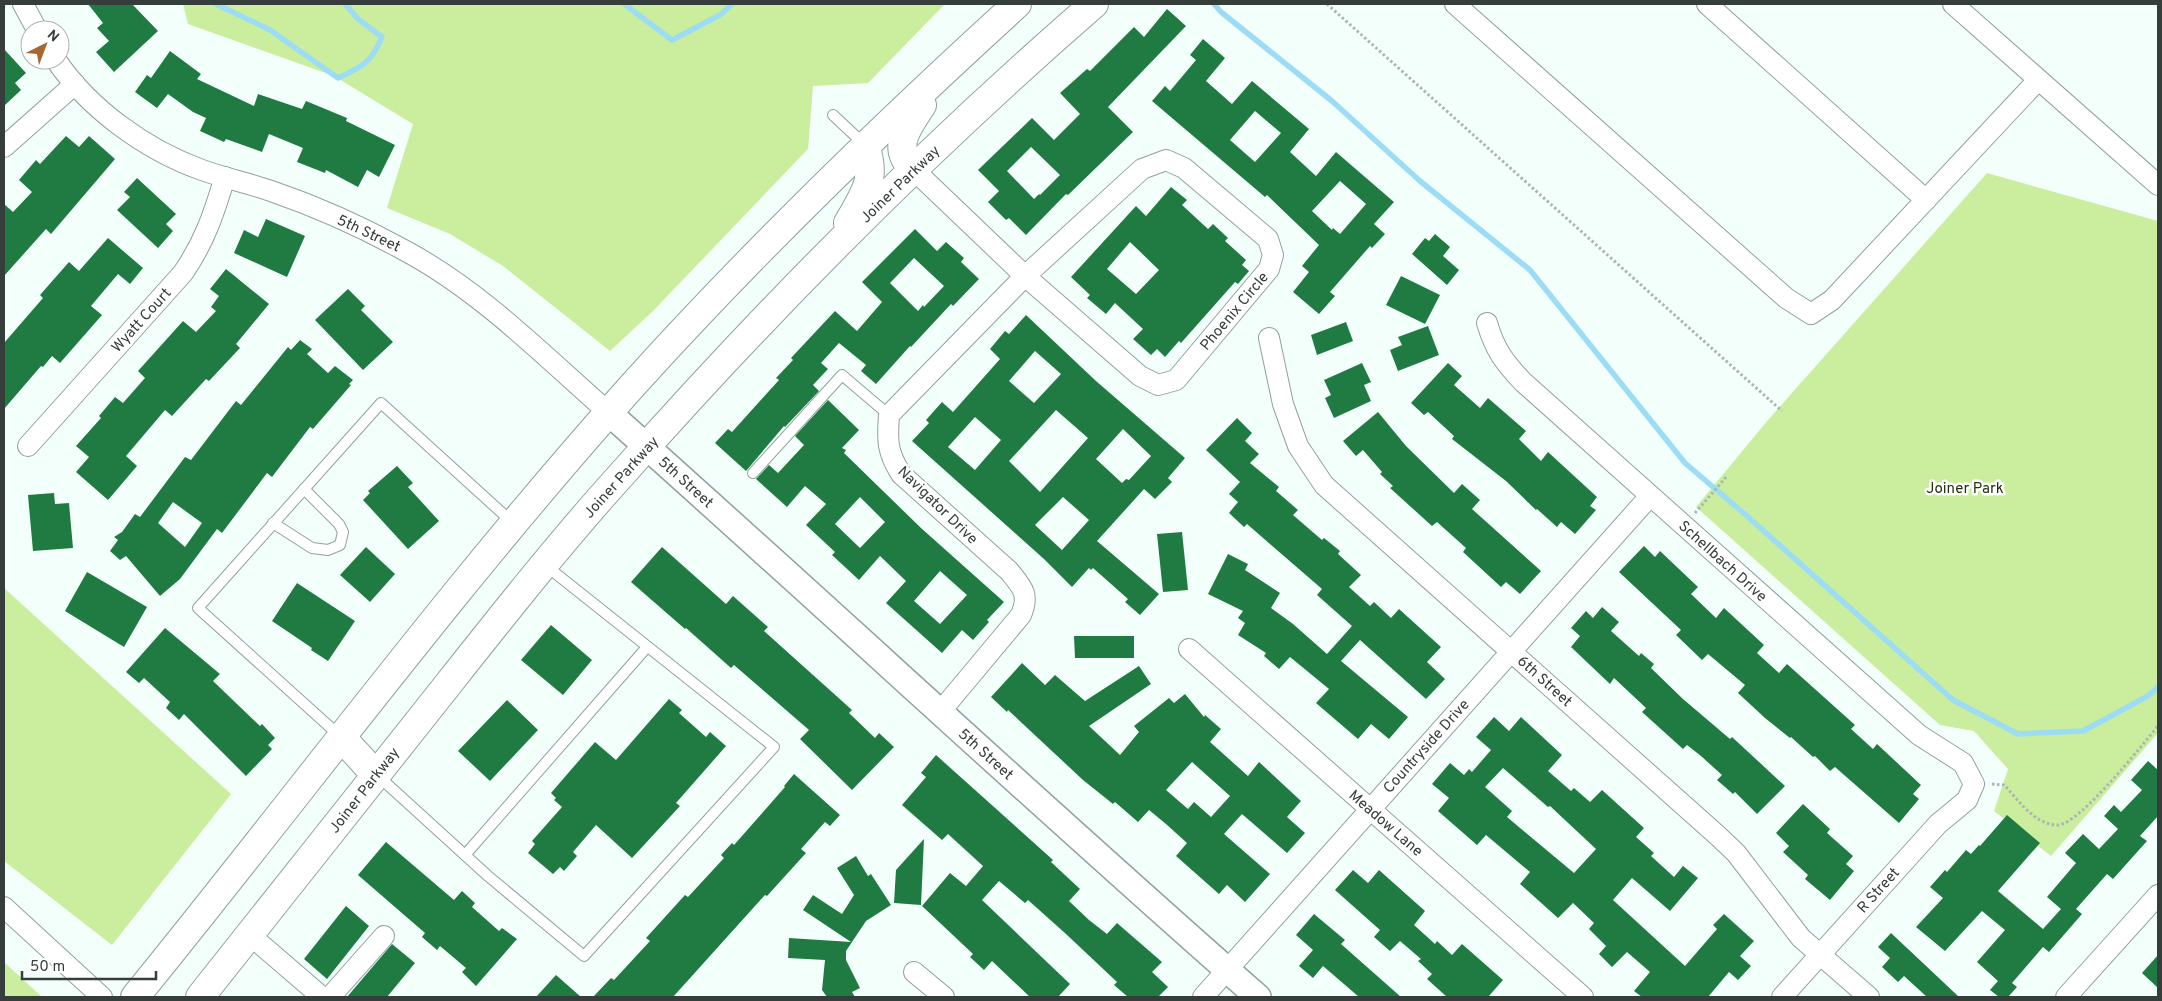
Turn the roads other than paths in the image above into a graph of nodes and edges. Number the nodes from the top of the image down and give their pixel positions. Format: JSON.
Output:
{"nodes":[{"id":1,"x":23,"y":4,"type":"edge"},
{"id":2,"x":1016,"y":4,"type":"edge"},
{"id":3,"x":1094,"y":4,"type":"edge"},
{"id":4,"x":1455,"y":4,"type":"edge"},
{"id":5,"x":1707,"y":4,"type":"edge"},
{"id":6,"x":1953,"y":4,"type":"edge"},
{"id":7,"x":32,"y":20,"type":"edge"},
{"id":8,"x":64,"y":70,"type":"edge"},
{"id":9,"x":942,"y":71,"type":"junction"},
{"id":10,"x":2038,"y":80,"type":"junction"},
{"id":11,"x":75,"y":84,"type":"junction"},
{"id":12,"x":833,"y":116,"type":"dead end"},
{"id":13,"x":865,"y":145,"type":"junction"},
{"id":14,"x":4,"y":147,"type":"edge"},
{"id":15,"x":914,"y":170,"type":"junction"},
{"id":16,"x":225,"y":177,"type":"junction"},
{"id":17,"x":2158,"y":185,"type":"edge"},
{"id":18,"x":1926,"y":200,"type":"junction"},
{"id":19,"x":831,"y":252,"type":"junction"},
{"id":20,"x":1025,"y":276,"type":"junction"},
{"id":21,"x":1487,"y":323,"type":"dead end"},
{"id":22,"x":1269,"y":338,"type":"dead end"},
{"id":23,"x":609,"y":413,"type":"junction"},
{"id":24,"x":889,"y":415,"type":"junction"},
{"id":25,"x":28,"y":446,"type":"dead end"},
{"id":26,"x":647,"y":447,"type":"junction"},
{"id":27,"x":753,"y":473,"type":"dead end"},
{"id":28,"x":304,"y":489,"type":"junction"},
{"id":29,"x":1650,"y":496,"type":"junction"},
{"id":30,"x":513,"y":523,"type":"junction"},
{"id":31,"x":273,"y":524,"type":"junction"},
{"id":32,"x":544,"y":565,"type":"junction"},
{"id":33,"x":647,"y":647,"type":"junction"},
{"id":34,"x":1189,"y":649,"type":"dead end"},
{"id":35,"x":1511,"y":651,"type":"junction"},
{"id":36,"x":940,"y":712,"type":"junction"},
{"id":37,"x":342,"y":738,"type":"junction"},
{"id":38,"x":376,"y":775,"type":"junction"},
{"id":39,"x":1974,"y":784,"type":"joint"},
{"id":40,"x":1370,"y":809,"type":"junction"},
{"id":41,"x":465,"y":855,"type":"junction"},
{"id":42,"x":2158,"y":894,"type":"edge"},
{"id":43,"x":4,"y":908,"type":"edge"},
{"id":44,"x":250,"y":935,"type":"junction"},
{"id":45,"x":384,"y":936,"type":"dead end"},
{"id":46,"x":1821,"y":954,"type":"junction"},
{"id":47,"x":1227,"y":970,"type":"junction"},
{"id":48,"x":914,"y":972,"type":"dead end"},
{"id":49,"x":102,"y":997,"type":"edge"},
{"id":50,"x":135,"y":997,"type":"edge"},
{"id":51,"x":200,"y":997,"type":"edge"},
{"id":52,"x":322,"y":997,"type":"edge"},
{"id":53,"x":330,"y":997,"type":"edge"},
{"id":54,"x":944,"y":997,"type":"edge"},
{"id":55,"x":1203,"y":997,"type":"edge"},
{"id":56,"x":1258,"y":997,"type":"edge"},
{"id":57,"x":1583,"y":997,"type":"edge"},
{"id":58,"x":1782,"y":997,"type":"edge"},
{"id":59,"x":1869,"y":997,"type":"edge"},
{"id":60,"x":2066,"y":997,"type":"edge"}],
"edges":[{"from":1,"to":7,"type":"street"},
{"from":2,"to":9,"type":"main road"},
{"from":3,"to":15,"type":"main road","name":"Joiner Parkway"},
{"from":4,"to":18,"type":"street"},
{"from":5,"to":18,"type":"street"},
{"from":6,"to":10,"type":"street"},
{"from":8,"to":11,"type":"street","name":"5th Street"},
{"from":9,"to":13,"type":"main road"},
{"from":9,"to":15,"type":"main road"},
{"from":10,"to":17,"type":"street"},
{"from":10,"to":18,"type":"street"},
{"from":11,"to":14,"type":"street"},
{"from":11,"to":16,"type":"street","name":"5th Street"},
{"from":12,"to":13,"type":"lane"},
{"from":13,"to":19,"type":"main road"},
{"from":13,"to":23,"type":"main road"},
{"from":15,"to":19,"type":"main road","name":"Joiner Parkway"},
{"from":15,"to":20,"type":"street","name":"Phoenix Circle"},
{"from":16,"to":23,"type":"street","name":"5th Street"},
{"from":16,"to":25,"type":"street","name":"Wyatt Court"},
{"from":19,"to":26,"type":"main road","name":"Joiner Parkway"},
{"from":20,"to":20,"type":"street","name":"Phoenix Circle"},
{"from":20,"to":24,"type":"street"},
{"from":21,"to":29,"type":"street","name":"Schellbach Drive"},
{"from":22,"to":35,"type":"street","name":"6th Street"},
{"from":23,"to":26,"type":"street","name":"5th Street"},
{"from":23,"to":30,"type":"main road"},
{"from":24,"to":27,"type":"lane"},
{"from":24,"to":36,"type":"street","name":"Navigator Drive"},
{"from":26,"to":32,"type":"main road","name":"Joiner Parkway"},
{"from":26,"to":36,"type":"street","name":"5th Street"},
{"from":28,"to":30,"type":"lane"},
{"from":28,"to":31,"type":"lane"},
{"from":28,"to":31,"type":"lane"},
{"from":29,"to":35,"type":"street","name":"Countryside Drive"},
{"from":29,"to":39,"type":"street","name":"Schellbach Drive"},
{"from":30,"to":37,"type":"main road"},
{"from":31,"to":37,"type":"lane"},
{"from":32,"to":33,"type":"lane"},
{"from":32,"to":38,"type":"main road","name":"Joiner Parkway"},
{"from":33,"to":41,"type":"lane"},
{"from":33,"to":41,"type":"lane"},
{"from":34,"to":40,"type":"street","name":"Meadow Lane"},
{"from":35,"to":40,"type":"street","name":"Countryside Drive"},
{"from":35,"to":46,"type":"street","name":"6th Street"},
{"from":36,"to":47,"type":"street","name":"5th Street"},
{"from":37,"to":38,"type":"main road"},
{"from":37,"to":50,"type":"main road"},
{"from":38,"to":41,"type":"lane"},
{"from":38,"to":44,"type":"main road","name":"Joiner Parkway"},
{"from":39,"to":46,"type":"street","name":"R Street"},
{"from":40,"to":47,"type":"street","name":"Countryside Drive"},
{"from":40,"to":57,"type":"street","name":"Meadow Lane"},
{"from":42,"to":60,"type":"street"},
{"from":43,"to":49,"type":"street"},
{"from":44,"to":51,"type":"main road","name":"Joiner Parkway"},
{"from":44,"to":52,"type":"street"},
{"from":45,"to":53,"type":"street"},
{"from":46,"to":58,"type":"street","name":"R Street"},
{"from":46,"to":59,"type":"street","name":"6th Street"},
{"from":47,"to":55,"type":"street","name":"Countryside Drive"},
{"from":47,"to":56,"type":"street","name":"5th Street"},
{"from":48,"to":54,"type":"street"}]}
